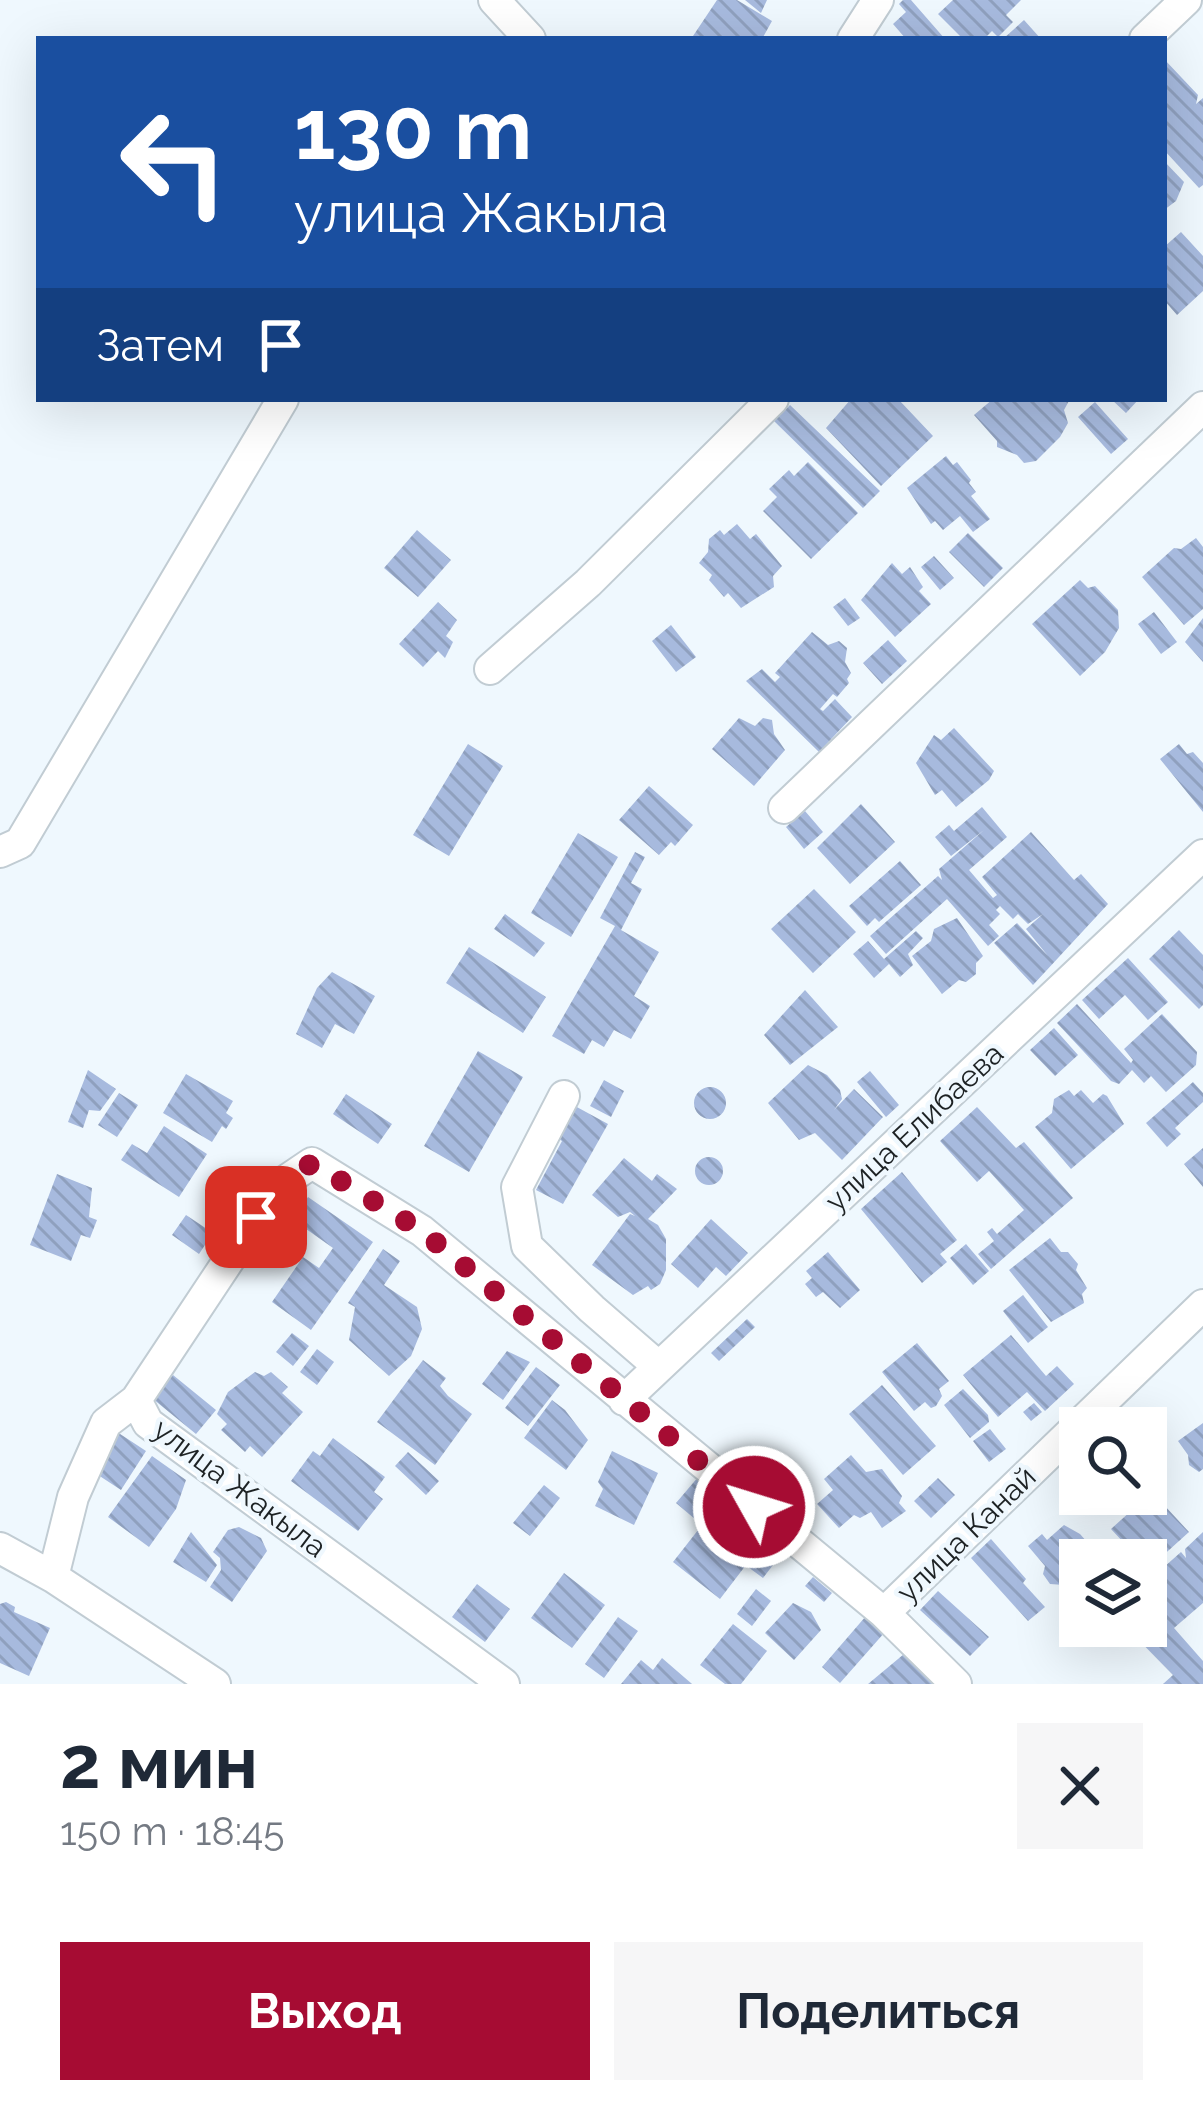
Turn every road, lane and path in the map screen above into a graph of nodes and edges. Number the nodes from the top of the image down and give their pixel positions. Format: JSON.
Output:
{"nodes":[{"id":1,"x":878,"y":0,"type":"edge"},
{"id":2,"x":1186,"y":0,"type":"edge"},
{"id":3,"x":855,"y":36,"type":"edge"},
{"id":4,"x":1148,"y":36,"type":"edge"},
{"id":5,"x":281,"y":402,"type":"edge"},
{"id":6,"x":770,"y":402,"type":"edge"},
{"id":7,"x":1203,"y":407,"type":"edge"},
{"id":8,"x":490,"y":669,"type":"dead end"},
{"id":9,"x":784,"y":808,"type":"dead end"},
{"id":10,"x":0,"y":853,"type":"edge"},
{"id":11,"x":1203,"y":855,"type":"edge"},
{"id":12,"x":564,"y":1096,"type":"dead end"},
{"id":13,"x":1203,"y":1305,"type":"edge"},
{"id":14,"x":659,"y":1366,"type":"junction"},
{"id":15,"x":136,"y":1400,"type":"junction"},
{"id":16,"x":624,"y":1400,"type":"junction"},
{"id":17,"x":0,"y":1548,"type":"edge"},
{"id":18,"x":53,"y":1577,"type":"junction"},
{"id":19,"x":884,"y":1613,"type":"junction"},
{"id":20,"x":215,"y":1684,"type":"edge"},
{"id":21,"x":504,"y":1684,"type":"edge"},
{"id":22,"x":956,"y":1684,"type":"edge"}],
"edges":[{"from":1,"to":3,"type":"street"},
{"from":2,"to":4,"type":"street"},
{"from":5,"to":10,"type":"street"},
{"from":6,"to":8,"type":"street"},
{"from":7,"to":9,"type":"street"},
{"from":11,"to":14,"type":"street","name":"улица Елибаева"},
{"from":12,"to":14,"type":"street"},
{"from":13,"to":19,"type":"street","name":"улица Канай"},
{"from":14,"to":16,"type":"street","name":"улица Елибаева"},
{"from":15,"to":16,"type":"street","name":"улица Жакыла"},
{"from":15,"to":18,"type":"street"},
{"from":15,"to":21,"type":"street","name":"улица Жакыла"},
{"from":16,"to":19,"type":"street","name":"улица Жакыла"},
{"from":17,"to":18,"type":"street"},
{"from":18,"to":20,"type":"street"},
{"from":19,"to":22,"type":"street","name":"улица Жакыла"}]}
